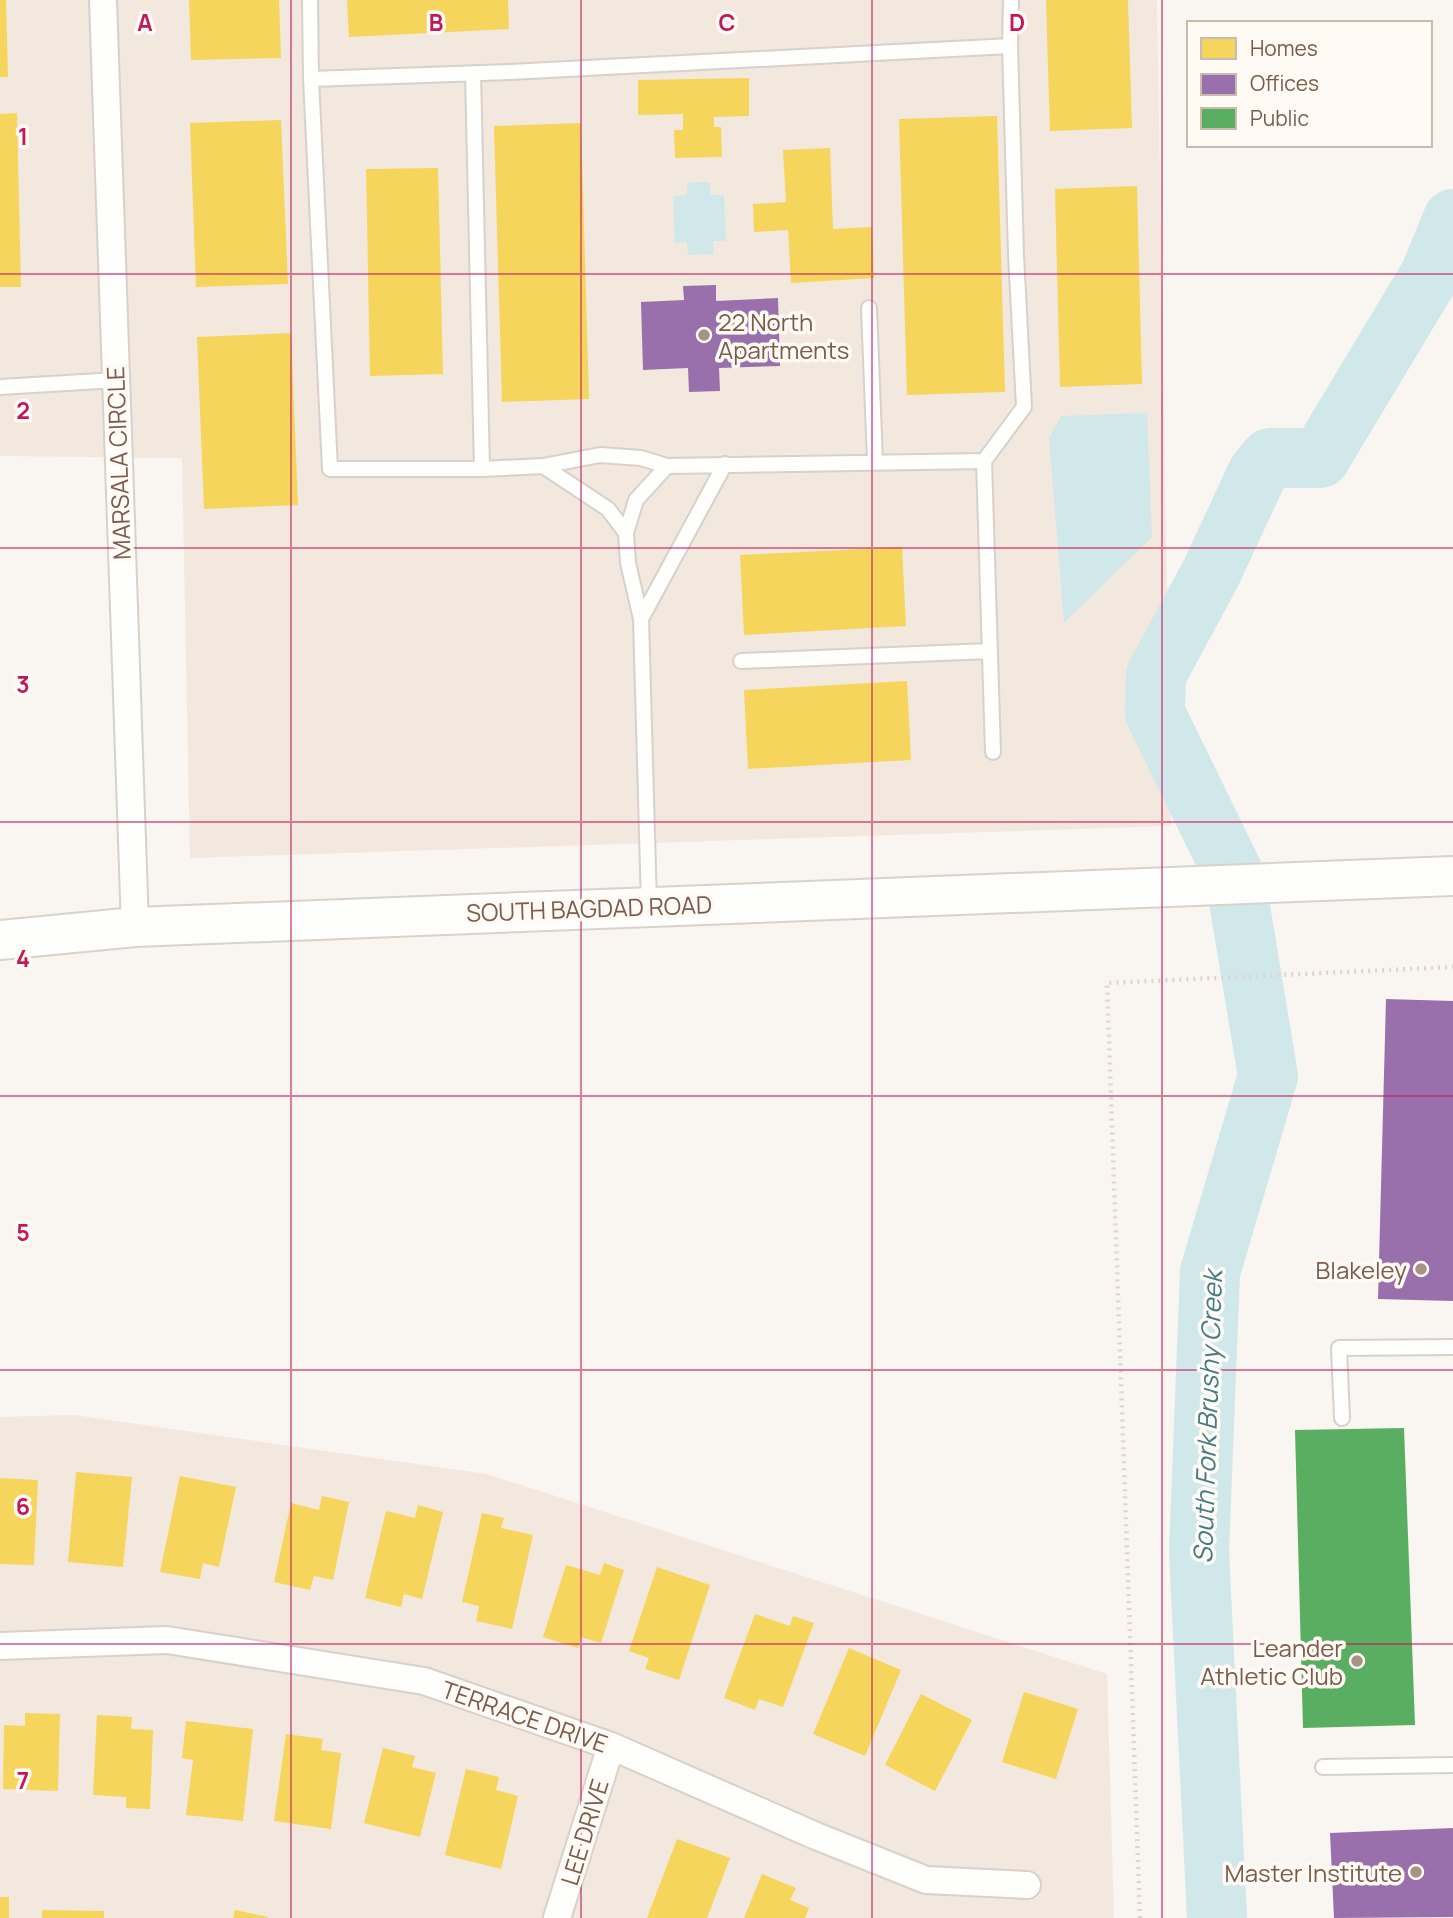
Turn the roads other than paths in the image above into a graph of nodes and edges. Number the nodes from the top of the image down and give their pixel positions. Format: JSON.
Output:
{"nodes":[{"id":1,"x":103,"y":0,"type":"edge"},
{"id":2,"x":310,"y":0,"type":"edge"},
{"id":3,"x":1011,"y":0,"type":"edge"},
{"id":4,"x":1010,"y":47,"type":"junction"},
{"id":5,"x":473,"y":73,"type":"junction"},
{"id":6,"x":312,"y":79,"type":"junction"},
{"id":7,"x":869,"y":308,"type":"dead end"},
{"id":8,"x":116,"y":380,"type":"junction"},
{"id":9,"x":0,"y":387,"type":"edge"},
{"id":10,"x":984,"y":461,"type":"junction"},
{"id":11,"x":875,"y":462,"type":"junction"},
{"id":12,"x":725,"y":464,"type":"junction"},
{"id":13,"x":543,"y":466,"type":"junction"},
{"id":14,"x":667,"y":466,"type":"junction"},
{"id":15,"x":482,"y":469,"type":"junction"},
{"id":16,"x":626,"y":533,"type":"junction"},
{"id":17,"x":641,"y":619,"type":"junction"},
{"id":18,"x":990,"y":651,"type":"junction"},
{"id":19,"x":741,"y":660,"type":"dead end"},
{"id":20,"x":992,"y":752,"type":"dead end"},
{"id":21,"x":1453,"y":876,"type":"edge"},
{"id":22,"x":649,"y":906,"type":"junction"},
{"id":23,"x":135,"y":927,"type":"junction"},
{"id":24,"x":0,"y":940,"type":"edge"},
{"id":25,"x":1453,"y":1347,"type":"edge"},
{"id":26,"x":1342,"y":1418,"type":"dead end"},
{"id":27,"x":0,"y":1646,"type":"edge"},
{"id":28,"x":611,"y":1746,"type":"junction"},
{"id":29,"x":1453,"y":1765,"type":"edge"},
{"id":30,"x":1323,"y":1767,"type":"dead end"},
{"id":31,"x":1027,"y":1885,"type":"dead end"},
{"id":32,"x":557,"y":1918,"type":"edge"}],
"edges":[{"from":1,"to":8,"type":"street","name":"MARSALA CIRCLE"},
{"from":2,"to":6,"type":"lane"},
{"from":3,"to":4,"type":"lane"},
{"from":4,"to":5,"type":"lane"},
{"from":4,"to":10,"type":"lane"},
{"from":5,"to":6,"type":"lane"},
{"from":5,"to":15,"type":"lane"},
{"from":6,"to":15,"type":"lane"},
{"from":7,"to":11,"type":"lane"},
{"from":8,"to":9,"type":"lane"},
{"from":8,"to":23,"type":"street","name":"MARSALA CIRCLE"},
{"from":10,"to":11,"type":"lane"},
{"from":10,"to":18,"type":"lane"},
{"from":11,"to":12,"type":"lane"},
{"from":12,"to":14,"type":"lane"},
{"from":12,"to":17,"type":"lane"},
{"from":13,"to":14,"type":"lane"},
{"from":13,"to":15,"type":"lane"},
{"from":13,"to":16,"type":"lane"},
{"from":14,"to":16,"type":"lane"},
{"from":16,"to":17,"type":"lane"},
{"from":17,"to":22,"type":"lane"},
{"from":18,"to":19,"type":"lane"},
{"from":18,"to":20,"type":"lane"},
{"from":21,"to":22,"type":"main road","name":"SOUTH BAGDAD ROAD"},
{"from":22,"to":23,"type":"main road","name":"SOUTH BAGDAD ROAD"},
{"from":23,"to":24,"type":"main road","name":"SOUTH BAGDAD ROAD"},
{"from":25,"to":26,"type":"lane"},
{"from":27,"to":28,"type":"street","name":"TERRACE DRIVE"},
{"from":28,"to":31,"type":"street","name":"TERRACE DRIVE"},
{"from":28,"to":32,"type":"street","name":"LEE DRIVE"},
{"from":29,"to":30,"type":"lane"}]}
